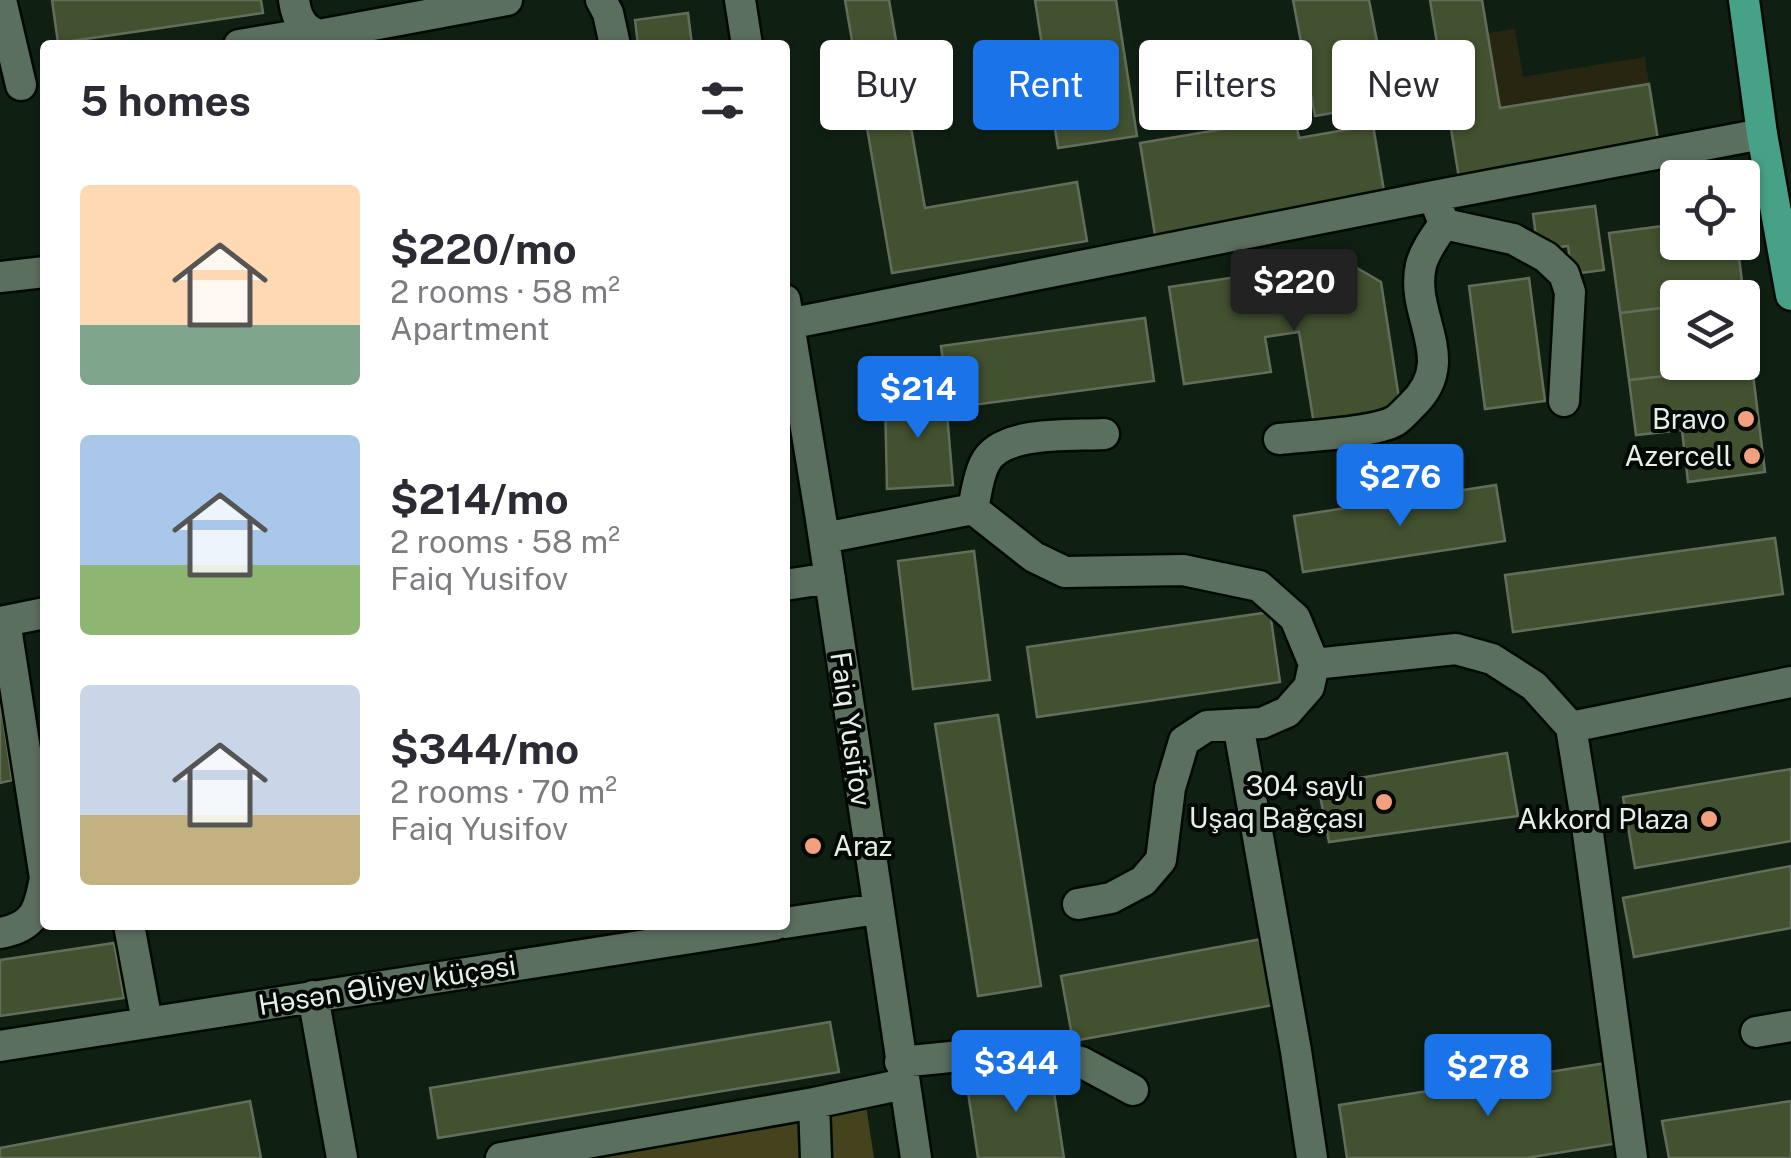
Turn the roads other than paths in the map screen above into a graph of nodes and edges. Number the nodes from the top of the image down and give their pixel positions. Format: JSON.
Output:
{"nodes":[{"id":1,"x":2,"y":0,"type":"edge"},
{"id":2,"x":294,"y":0,"type":"edge"},
{"id":3,"x":507,"y":0,"type":"edge"},
{"id":4,"x":601,"y":0,"type":"edge"},
{"id":5,"x":740,"y":0,"type":"edge"},
{"id":6,"x":1744,"y":0,"type":"edge"},
{"id":7,"x":330,"y":36,"type":"edge"},
{"id":8,"x":290,"y":40,"type":"edge"},
{"id":9,"x":613,"y":40,"type":"edge"},
{"id":10,"x":746,"y":40,"type":"edge"},
{"id":11,"x":22,"y":85,"type":"edge"},
{"id":12,"x":1762,"y":134,"type":"junction"},
{"id":13,"x":1439,"y":210,"type":"junction"},
{"id":14,"x":40,"y":273,"type":"edge"},
{"id":15,"x":0,"y":278,"type":"edge"},
{"id":16,"x":1791,"y":295,"type":"edge"},
{"id":17,"x":790,"y":312,"type":"edge"},
{"id":18,"x":790,"y":351,"type":"edge"},
{"id":19,"x":793,"y":390,"type":"edge"},
{"id":20,"x":1564,"y":401,"type":"dead end"},
{"id":21,"x":1104,"y":434,"type":"dead end"},
{"id":22,"x":1280,"y":438,"type":"dead end"},
{"id":23,"x":973,"y":509,"type":"junction"},
{"id":24,"x":824,"y":538,"type":"junction"},
{"id":25,"x":830,"y":578,"type":"junction"},
{"id":26,"x":790,"y":582,"type":"edge"},
{"id":27,"x":40,"y":614,"type":"edge"},
{"id":28,"x":2,"y":621,"type":"edge"},
{"id":29,"x":1314,"y":664,"type":"junction"},
{"id":30,"x":1791,"y":682,"type":"edge"},
{"id":31,"x":1238,"y":724,"type":"junction"},
{"id":32,"x":1571,"y":726,"type":"junction"},
{"id":33,"x":40,"y":848,"type":"edge"},
{"id":34,"x":1078,"y":904,"type":"dead end"},
{"id":35,"x":40,"y":908,"type":"edge"},
{"id":36,"x":878,"y":909,"type":"junction"},
{"id":37,"x":790,"y":922,"type":"edge"},
{"id":38,"x":130,"y":930,"type":"edge"},
{"id":39,"x":742,"y":930,"type":"edge"},
{"id":40,"x":0,"y":933,"type":"edge"},
{"id":41,"x":313,"y":996,"type":"junction"},
{"id":42,"x":147,"y":1022,"type":"junction"},
{"id":43,"x":1791,"y":1026,"type":"edge"},
{"id":44,"x":1756,"y":1032,"type":"dead end"},
{"id":45,"x":0,"y":1046,"type":"edge"},
{"id":46,"x":902,"y":1073,"type":"junction"},
{"id":47,"x":1133,"y":1090,"type":"dead end"},
{"id":48,"x":814,"y":1103,"type":"junction"},
{"id":49,"x":534,"y":1155,"type":"edge"},
{"id":50,"x":342,"y":1158,"type":"edge"},
{"id":51,"x":501,"y":1158,"type":"edge"},
{"id":52,"x":816,"y":1158,"type":"edge"},
{"id":53,"x":916,"y":1158,"type":"edge"},
{"id":54,"x":1312,"y":1158,"type":"edge"},
{"id":55,"x":1632,"y":1158,"type":"edge"}],
"edges":[{"from":1,"to":11,"type":"street"},
{"from":2,"to":7,"type":"street"},
{"from":3,"to":7,"type":"street"},
{"from":4,"to":9,"type":"street"},
{"from":5,"to":10,"type":"street"},
{"from":6,"to":12,"type":"main road"},
{"from":7,"to":8,"type":"street"},
{"from":12,"to":13,"type":"street"},
{"from":12,"to":16,"type":"main road"},
{"from":13,"to":17,"type":"street"},
{"from":13,"to":20,"type":"street"},
{"from":13,"to":22,"type":"street"},
{"from":14,"to":15,"type":"street"},
{"from":18,"to":19,"type":"street","name":"Faiq Yusifov"},
{"from":19,"to":24,"type":"street","name":"Faiq Yusifov"},
{"from":21,"to":23,"type":"street"},
{"from":23,"to":24,"type":"street"},
{"from":23,"to":29,"type":"street"},
{"from":24,"to":25,"type":"street","name":"Faiq Yusifov"},
{"from":25,"to":26,"type":"street"},
{"from":25,"to":36,"type":"street","name":"Faiq Yusifov"},
{"from":27,"to":28,"type":"street"},
{"from":28,"to":33,"type":"street"},
{"from":29,"to":31,"type":"street"},
{"from":29,"to":32,"type":"street"},
{"from":30,"to":32,"type":"street"},
{"from":31,"to":34,"type":"street"},
{"from":31,"to":54,"type":"street"},
{"from":32,"to":55,"type":"street"},
{"from":35,"to":40,"type":"street"},
{"from":36,"to":37,"type":"street"},
{"from":36,"to":46,"type":"street","name":"Faiq Yusifov"},
{"from":38,"to":42,"type":"street"},
{"from":39,"to":41,"type":"street","name":"Həsən Əliyev küçəsi"},
{"from":41,"to":42,"type":"street","name":"Həsən Əliyev küçəsi"},
{"from":41,"to":50,"type":"street"},
{"from":42,"to":45,"type":"street","name":"Həsən Əliyev küçəsi"},
{"from":43,"to":44,"type":"street"},
{"from":46,"to":47,"type":"street"},
{"from":46,"to":48,"type":"street"},
{"from":46,"to":53,"type":"street","name":"Faiq Yusifov"},
{"from":48,"to":49,"type":"street"},
{"from":48,"to":52,"type":"street"},
{"from":49,"to":51,"type":"street"}]}
